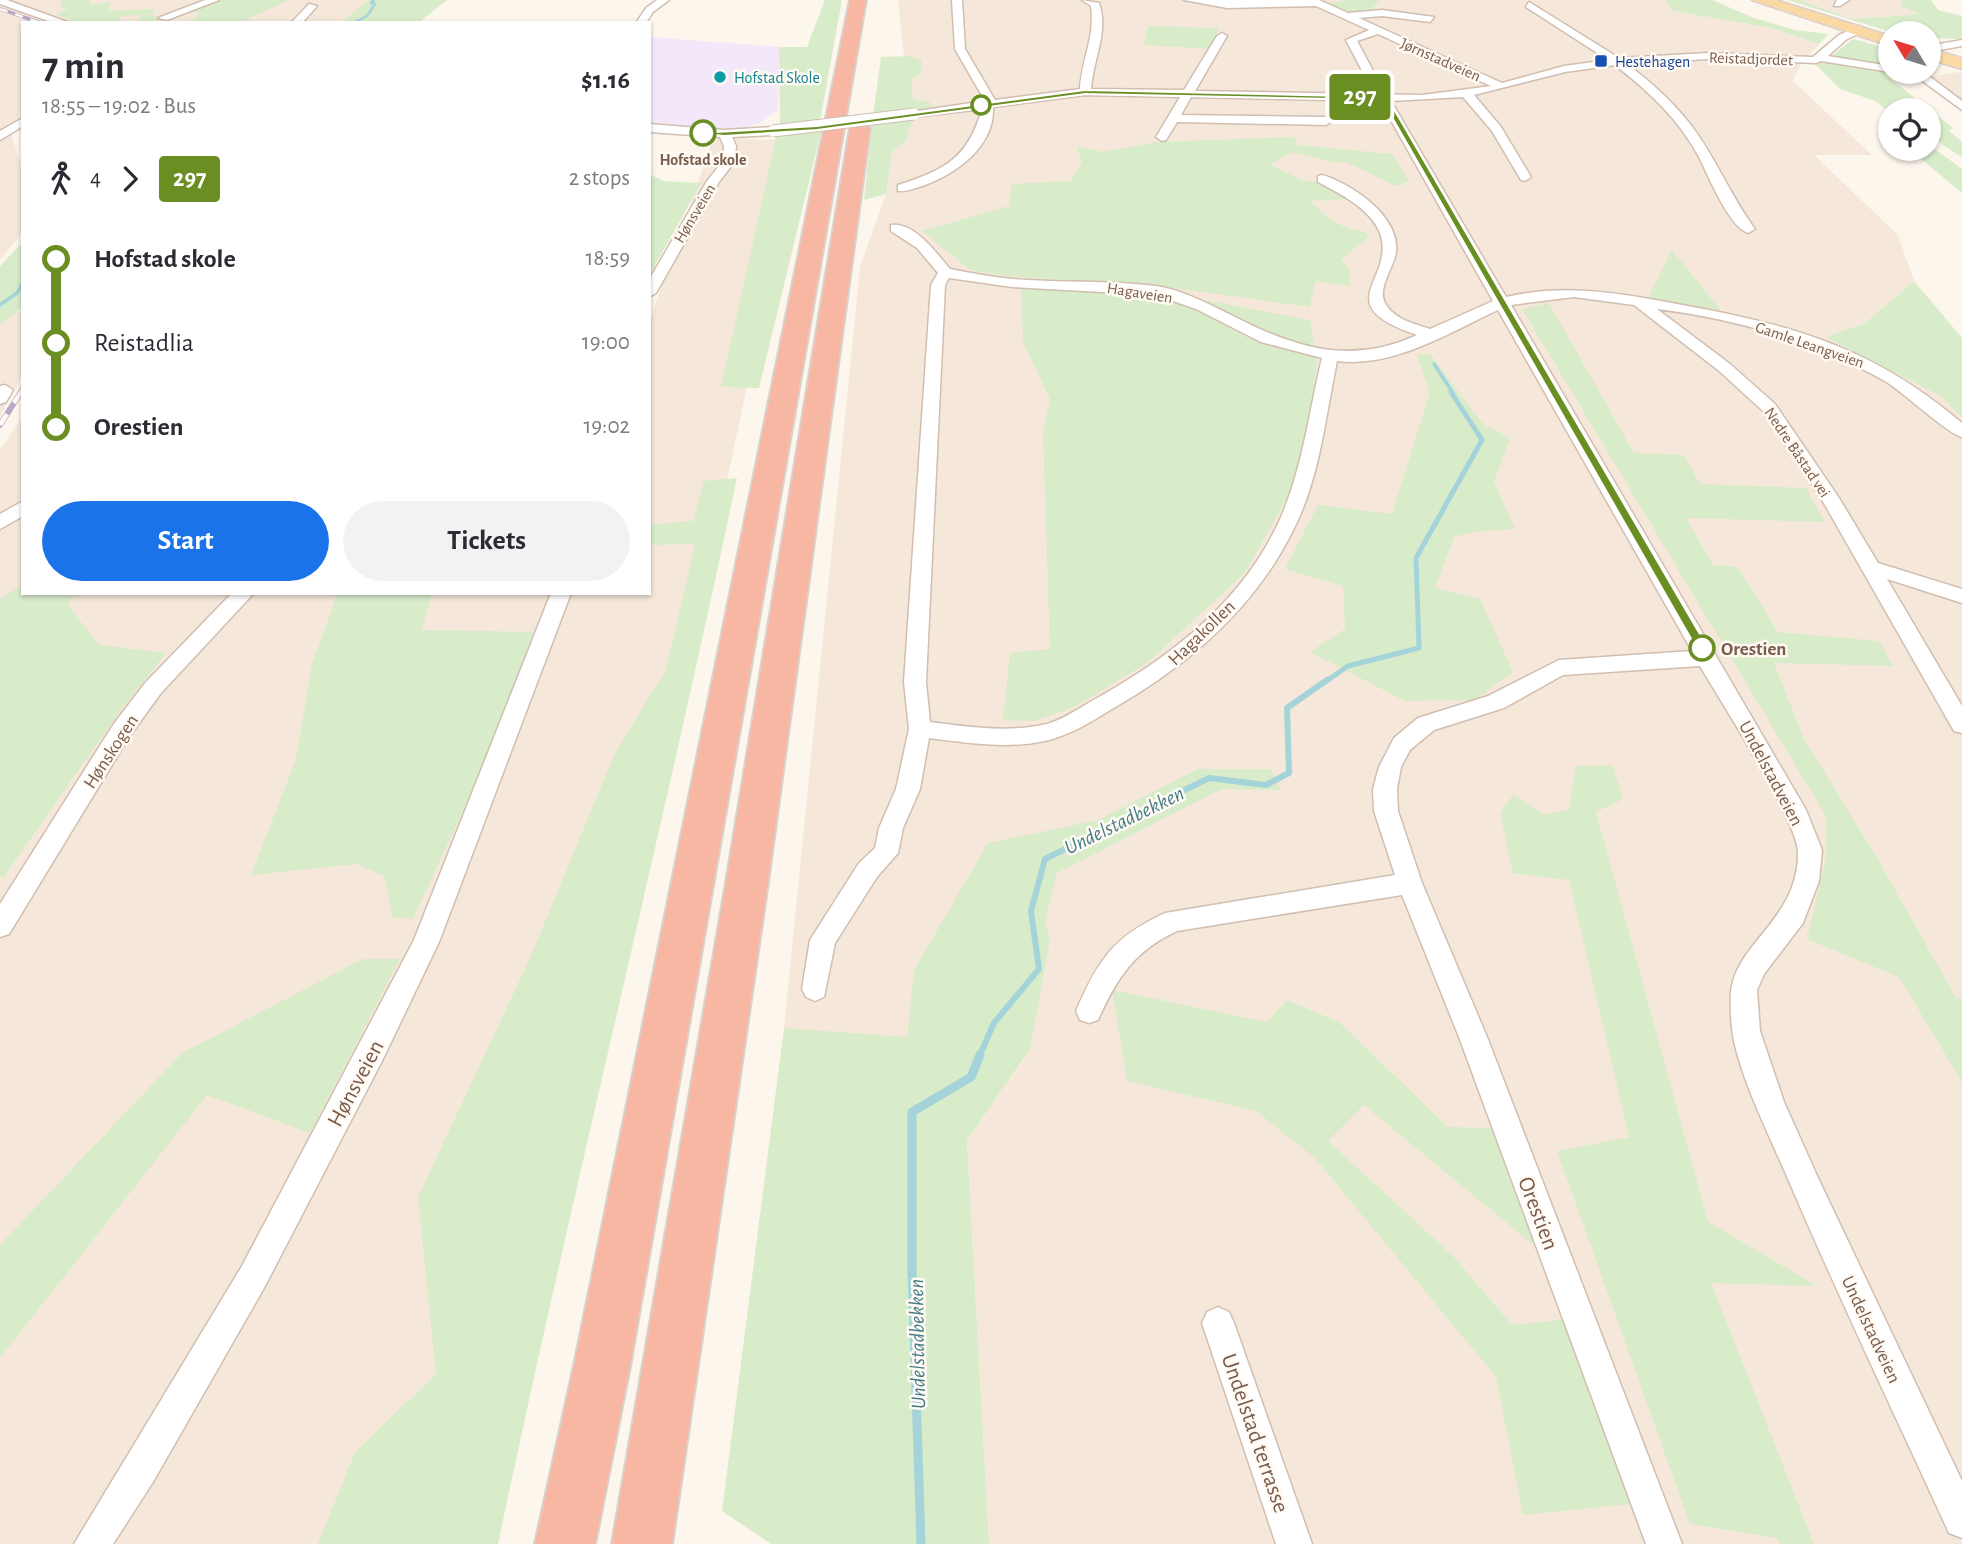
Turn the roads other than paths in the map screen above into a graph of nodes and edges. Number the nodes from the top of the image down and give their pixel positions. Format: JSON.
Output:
{"nodes":[{"id":1,"x":214,"y":0,"type":"edge"},
{"id":2,"x":664,"y":0,"type":"edge"},
{"id":3,"x":858,"y":0,"type":"edge"},
{"id":4,"x":877,"y":0,"type":"edge"},
{"id":5,"x":957,"y":0,"type":"edge"},
{"id":6,"x":1087,"y":0,"type":"edge"},
{"id":7,"x":1189,"y":0,"type":"edge"},
{"id":8,"x":1760,"y":0,"type":"edge"},
{"id":9,"x":1770,"y":0,"type":"edge"},
{"id":10,"x":0,"y":1,"type":"edge"},
{"id":11,"x":1314,"y":2,"type":"edge"},
{"id":12,"x":1529,"y":5,"type":"dead end"},
{"id":13,"x":312,"y":6,"type":"dead end"},
{"id":14,"x":161,"y":16,"type":"edge"},
{"id":15,"x":1345,"y":16,"type":"junction"},
{"id":16,"x":1430,"y":19,"type":"dead end"},
{"id":17,"x":59,"y":21,"type":"edge"},
{"id":18,"x":298,"y":21,"type":"edge"},
{"id":19,"x":642,"y":21,"type":"edge"},
{"id":20,"x":1857,"y":30,"type":"junction"},
{"id":21,"x":1378,"y":32,"type":"junction"},
{"id":22,"x":1222,"y":36,"type":"dead end"},
{"id":23,"x":1878,"y":36,"type":"edge"},
{"id":24,"x":1962,"y":43,"type":"edge"},
{"id":25,"x":1941,"y":48,"type":"edge"},
{"id":26,"x":1941,"y":56,"type":"edge"},
{"id":27,"x":1823,"y":58,"type":"junction"},
{"id":28,"x":1616,"y":61,"type":"junction"},
{"id":29,"x":1962,"y":63,"type":"edge"},
{"id":30,"x":1878,"y":67,"type":"edge"},
{"id":31,"x":1933,"y":84,"type":"edge"},
{"id":32,"x":1503,"y":87,"type":"junction"},
{"id":33,"x":1378,"y":89,"type":"junction"},
{"id":34,"x":1085,"y":92,"type":"junction"},
{"id":35,"x":1188,"y":93,"type":"junction"},
{"id":36,"x":1467,"y":94,"type":"junction"},
{"id":37,"x":989,"y":104,"type":"junction"},
{"id":38,"x":1962,"y":107,"type":"edge"},
{"id":39,"x":951,"y":110,"type":"junction"},
{"id":40,"x":1175,"y":118,"type":"junction"},
{"id":41,"x":1326,"y":121,"type":"dead end"},
{"id":42,"x":21,"y":122,"type":"edge"},
{"id":43,"x":982,"y":122,"type":"junction"},
{"id":44,"x":651,"y":128,"type":"edge"},
{"id":45,"x":724,"y":134,"type":"junction"},
{"id":46,"x":0,"y":136,"type":"edge"},
{"id":47,"x":1162,"y":137,"type":"dead end"},
{"id":48,"x":1525,"y":177,"type":"dead end"},
{"id":49,"x":1322,"y":179,"type":"dead end"},
{"id":50,"x":903,"y":188,"type":"dead end"},
{"id":51,"x":896,"y":229,"type":"dead end"},
{"id":52,"x":1748,"y":229,"type":"dead end"},
{"id":53,"x":944,"y":273,"type":"junction"},
{"id":54,"x":651,"y":290,"type":"edge"},
{"id":55,"x":1638,"y":301,"type":"junction"},
{"id":56,"x":1501,"y":303,"type":"junction"},
{"id":57,"x":1429,"y":334,"type":"junction"},
{"id":58,"x":1330,"y":355,"type":"junction"},
{"id":59,"x":1962,"y":432,"type":"edge"},
{"id":60,"x":21,"y":508,"type":"edge"},
{"id":61,"x":0,"y":523,"type":"edge"},
{"id":62,"x":1872,"y":568,"type":"junction"},
{"id":63,"x":242,"y":595,"type":"edge"},
{"id":64,"x":560,"y":595,"type":"edge"},
{"id":65,"x":1962,"y":596,"type":"edge"},
{"id":66,"x":1707,"y":657,"type":"junction"},
{"id":67,"x":1962,"y":725,"type":"edge"},
{"id":68,"x":920,"y":729,"type":"junction"},
{"id":69,"x":1410,"y":883,"type":"junction"},
{"id":70,"x":0,"y":926,"type":"edge"},
{"id":71,"x":815,"y":989,"type":"dead end"},
{"id":72,"x":1089,"y":1011,"type":"dead end"},
{"id":73,"x":1217,"y":1323,"type":"dead end"},
{"id":74,"x":1962,"y":1520,"type":"edge"},
{"id":75,"x":92,"y":1544,"type":"edge"},
{"id":76,"x":565,"y":1544,"type":"edge"},
{"id":77,"x":642,"y":1544,"type":"edge"},
{"id":78,"x":1294,"y":1544,"type":"edge"},
{"id":79,"x":1664,"y":1544,"type":"edge"}],
"edges":[{"from":1,"to":14,"type":"street"},
{"from":2,"to":19,"type":"street"},
{"from":3,"to":76,"type":"highway"},
{"from":4,"to":77,"type":"highway"},
{"from":5,"to":37,"type":"street"},
{"from":6,"to":34,"type":"street"},
{"from":7,"to":11,"type":"street"},
{"from":8,"to":20,"type":"main road"},
{"from":9,"to":20,"type":"main road"},
{"from":10,"to":17,"type":"street"},
{"from":11,"to":15,"type":"street","name":"Jørnstadveien"},
{"from":12,"to":28,"type":"street"},
{"from":13,"to":18,"type":"street"},
{"from":15,"to":16,"type":"street","name":"Jørnstadveien"},
{"from":15,"to":21,"type":"street","name":"Jørnstadveien"},
{"from":20,"to":23,"type":"main road"},
{"from":20,"to":27,"type":"street"},
{"from":21,"to":32,"type":"street","name":"Jørnstadveien"},
{"from":21,"to":33,"type":"street","name":"Jørnstadveien"},
{"from":22,"to":35,"type":"street"},
{"from":24,"to":25,"type":"street"},
{"from":26,"to":29,"type":"main road"},
{"from":27,"to":28,"type":"street","name":"Reistadjordet"},
{"from":27,"to":30,"type":"street","name":"Reistadjordet"},
{"from":28,"to":32,"type":"street","name":"Reistadjordet"},
{"from":28,"to":52,"type":"street"},
{"from":31,"to":38,"type":"street"},
{"from":32,"to":36,"type":"street","name":"Reistadjordet"},
{"from":33,"to":35,"type":"street","name":"Reistadjordet"},
{"from":33,"to":36,"type":"street","name":"Reistadjordet"},
{"from":33,"to":56,"type":"street","name":"Undelstadveien"},
{"from":34,"to":35,"type":"street","name":"Reistadjordet"},
{"from":34,"to":37,"type":"street","name":"Reistadjordet"},
{"from":35,"to":40,"type":"street"},
{"from":36,"to":48,"type":"street"},
{"from":37,"to":39,"type":"street","name":"Reistadjordet"},
{"from":37,"to":43,"type":"street"},
{"from":39,"to":43,"type":"street"},
{"from":39,"to":45,"type":"street","name":"Reistadjordet","bridge":true},
{"from":40,"to":41,"type":"street"},
{"from":40,"to":47,"type":"street"},
{"from":42,"to":46,"type":"street"},
{"from":43,"to":50,"type":"street"},
{"from":44,"to":45,"type":"street","name":"Reistadjordet"},
{"from":45,"to":54,"type":"street","name":"Hønsveien"},
{"from":49,"to":57,"type":"street"},
{"from":51,"to":53,"type":"street"},
{"from":53,"to":58,"type":"street","name":"Hagaveien"},
{"from":53,"to":68,"type":"street"},
{"from":55,"to":56,"type":"street"},
{"from":55,"to":59,"type":"street","name":"Gamle Leangveien"},
{"from":55,"to":62,"type":"street","name":"Nedre Båstad vei"},
{"from":56,"to":57,"type":"street","name":"Hagaveien"},
{"from":56,"to":66,"type":"street","name":"Undelstadveien"},
{"from":57,"to":58,"type":"street","name":"Hagaveien"},
{"from":58,"to":68,"type":"street","name":"Hagakollen"},
{"from":60,"to":61,"type":"street"},
{"from":62,"to":65,"type":"street"},
{"from":62,"to":67,"type":"street","name":"Nedre Båstad vei"},
{"from":63,"to":70,"type":"street","name":"Hønskogen"},
{"from":64,"to":75,"type":"street","name":"Hønsveien"},
{"from":66,"to":69,"type":"street","name":"Orestien"},
{"from":66,"to":74,"type":"street","name":"Undelstadveien"},
{"from":68,"to":71,"type":"street"},
{"from":69,"to":72,"type":"street"},
{"from":69,"to":79,"type":"street","name":"Orestien"},
{"from":73,"to":78,"type":"street","name":"Undelstad terrasse"}]}
